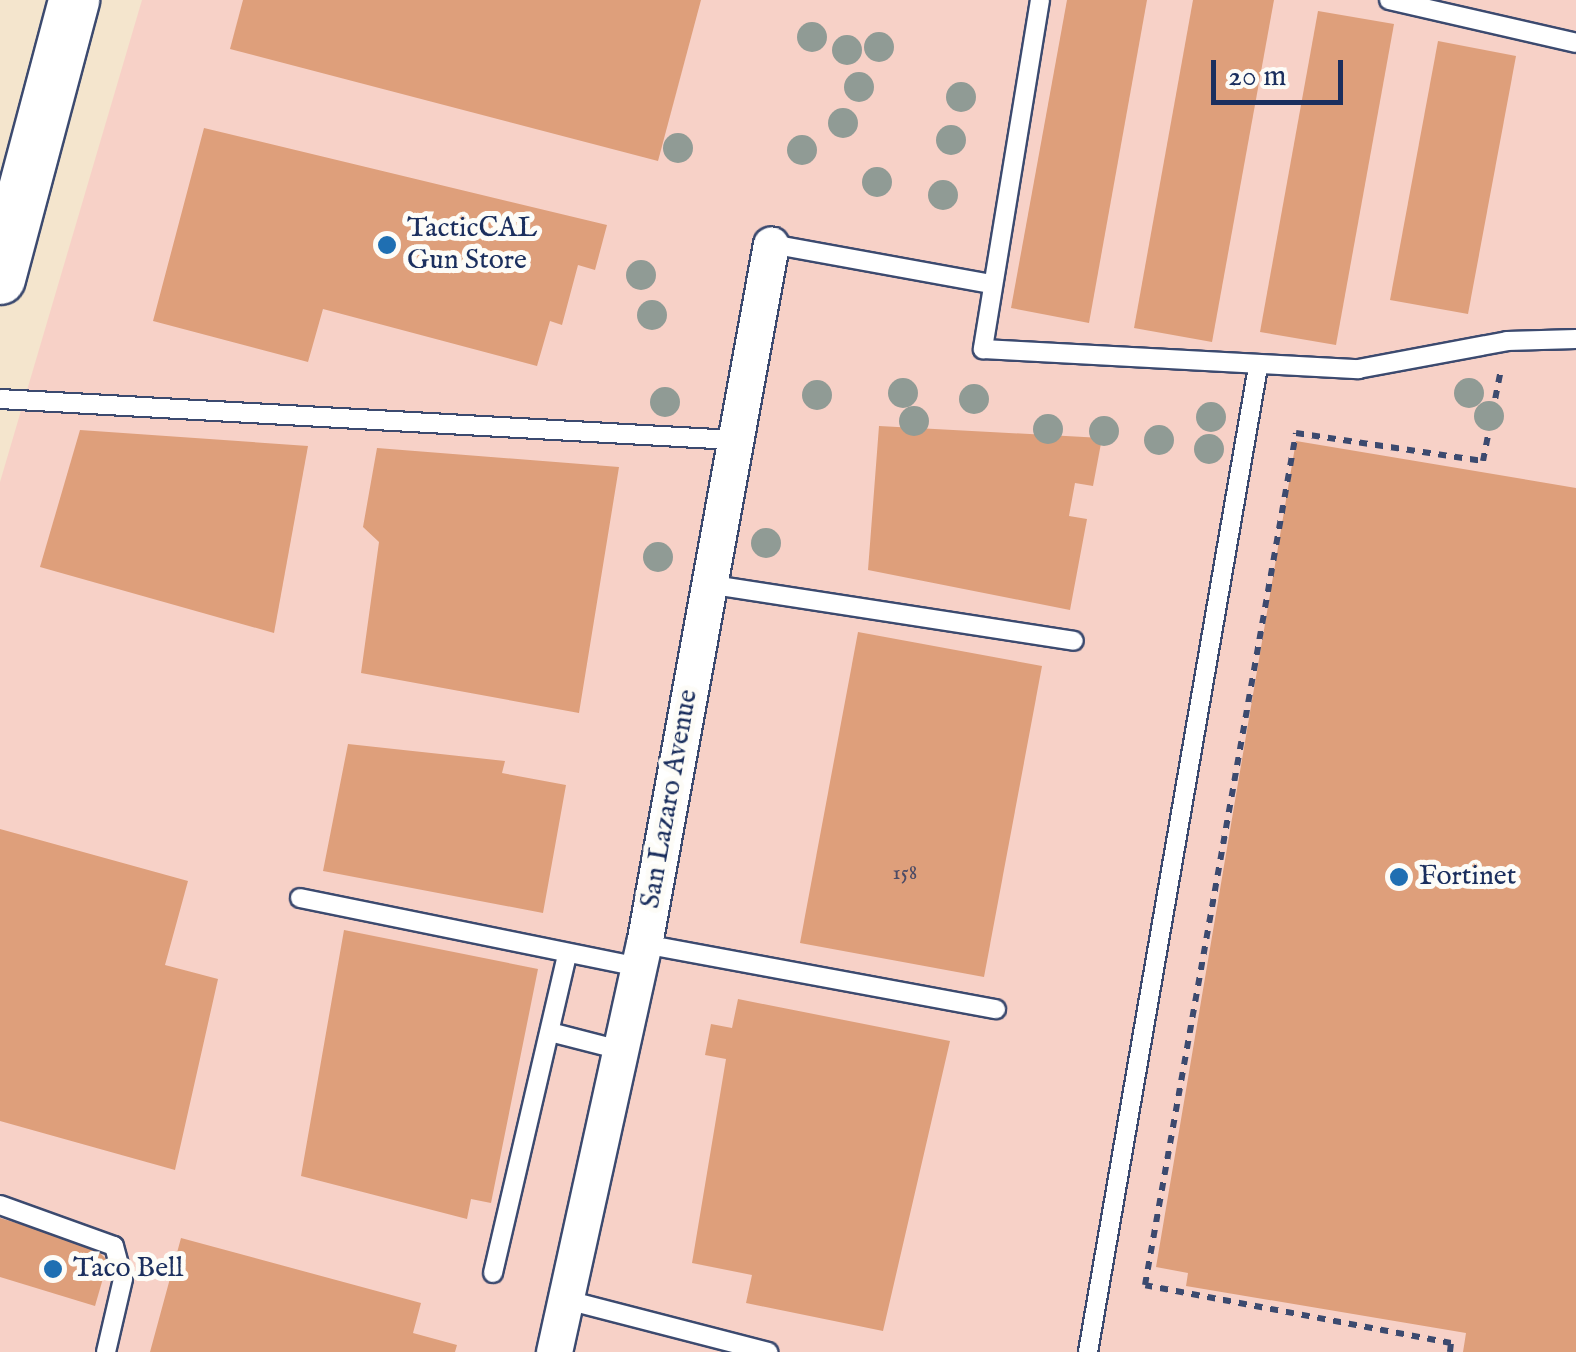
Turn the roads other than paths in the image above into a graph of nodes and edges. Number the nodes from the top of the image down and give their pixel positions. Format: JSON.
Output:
{"nodes":[{"id":1,"x":74,"y":0,"type":"edge"},
{"id":2,"x":1040,"y":0,"type":"edge"},
{"id":3,"x":1389,"y":0,"type":"edge"},
{"id":4,"x":1576,"y":43,"type":"edge"},
{"id":5,"x":771,"y":244,"type":"joint"},
{"id":6,"x":0,"y":279,"type":"edge"},
{"id":7,"x":992,"y":284,"type":"junction"},
{"id":8,"x":1576,"y":338,"type":"edge"},
{"id":9,"x":1258,"y":367,"type":"junction"},
{"id":10,"x":0,"y":398,"type":"edge"},
{"id":11,"x":734,"y":440,"type":"junction"},
{"id":12,"x":707,"y":584,"type":"junction"},
{"id":13,"x":1074,"y":642,"type":"dead end"},
{"id":14,"x":300,"y":898,"type":"dead end"},
{"id":15,"x":567,"y":956,"type":"junction"},
{"id":16,"x":641,"y":956,"type":"junction"},
{"id":17,"x":996,"y":1010,"type":"dead end"},
{"id":18,"x":550,"y":1032,"type":"junction"},
{"id":19,"x":620,"y":1050,"type":"junction"},
{"id":20,"x":0,"y":1206,"type":"edge"},
{"id":21,"x":492,"y":1273,"type":"dead end"},
{"id":22,"x":567,"y":1300,"type":"junction"},
{"id":23,"x":106,"y":1352,"type":"edge"},
{"id":24,"x":554,"y":1352,"type":"edge"},
{"id":25,"x":768,"y":1352,"type":"edge"},
{"id":26,"x":1088,"y":1352,"type":"edge"}],
"edges":[{"from":1,"to":6,"type":"main road"},
{"from":2,"to":7,"type":"lane"},
{"from":3,"to":4,"type":"lane"},
{"from":5,"to":7,"type":"lane"},
{"from":5,"to":11,"type":"street","name":"San Lazaro Avenue"},
{"from":7,"to":9,"type":"lane"},
{"from":8,"to":9,"type":"lane"},
{"from":9,"to":26,"type":"lane"},
{"from":10,"to":11,"type":"lane"},
{"from":11,"to":12,"type":"street","name":"San Lazaro Avenue"},
{"from":12,"to":13,"type":"lane"},
{"from":12,"to":16,"type":"street","name":"San Lazaro Avenue"},
{"from":14,"to":15,"type":"lane"},
{"from":15,"to":16,"type":"lane"},
{"from":15,"to":18,"type":"lane"},
{"from":16,"to":17,"type":"lane"},
{"from":16,"to":19,"type":"street","name":"San Lazaro Avenue"},
{"from":18,"to":19,"type":"lane"},
{"from":18,"to":21,"type":"lane"},
{"from":19,"to":22,"type":"street","name":"San Lazaro Avenue"},
{"from":20,"to":23,"type":"lane"},
{"from":22,"to":24,"type":"street","name":"San Lazaro Avenue"},
{"from":22,"to":25,"type":"lane"}]}
